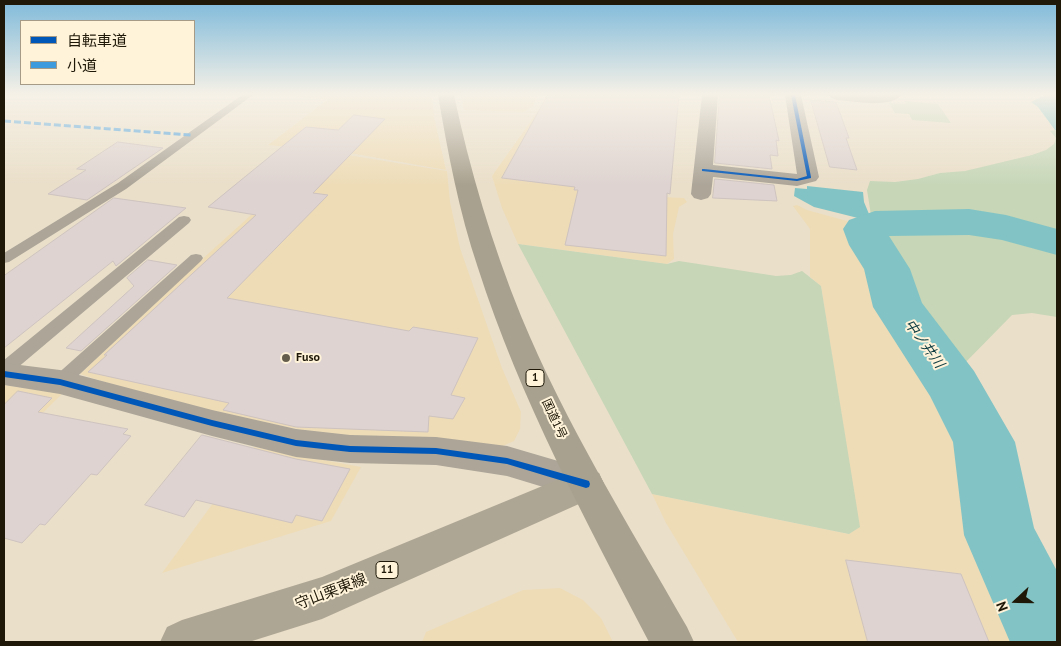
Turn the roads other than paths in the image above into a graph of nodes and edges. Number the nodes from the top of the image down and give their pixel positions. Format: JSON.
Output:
{"nodes":[{"id":1,"x":203,"y":125,"type":"edge"},
{"id":2,"x":452,"y":125,"type":"edge"},
{"id":3,"x":708,"y":125,"type":"edge"},
{"id":4,"x":799,"y":125,"type":"edge"},
{"id":5,"x":704,"y":170,"type":"junction"},
{"id":6,"x":701,"y":194,"type":"dead end"},
{"id":7,"x":184,"y":220,"type":"dead end"},
{"id":8,"x":196,"y":258,"type":"dead end"},
{"id":9,"x":4,"y":259,"type":"edge"},
{"id":10,"x":4,"y":369,"type":"edge"},
{"id":11,"x":4,"y":374,"type":"edge"},
{"id":12,"x":60,"y":382,"type":"junction"},
{"id":13,"x":586,"y":484,"type":"junction"},
{"id":14,"x":182,"y":642,"type":"edge"},
{"id":15,"x":672,"y":642,"type":"edge"}],
"edges":[{"from":1,"to":9,"type":"lane"},
{"from":2,"to":13,"type":"highway","name":"国道1号","number":"1"},
{"from":3,"to":5,"type":"street"},
{"from":4,"to":5,"type":"street"},
{"from":5,"to":6,"type":"street"},
{"from":7,"to":10,"type":"lane"},
{"from":8,"to":12,"type":"lane"},
{"from":11,"to":12,"type":"street"},
{"from":12,"to":13,"type":"street"},
{"from":13,"to":14,"type":"main road","name":"守山栗東線","number":"11"},
{"from":13,"to":15,"type":"highway","name":"国道1号","number":"1"}]}
